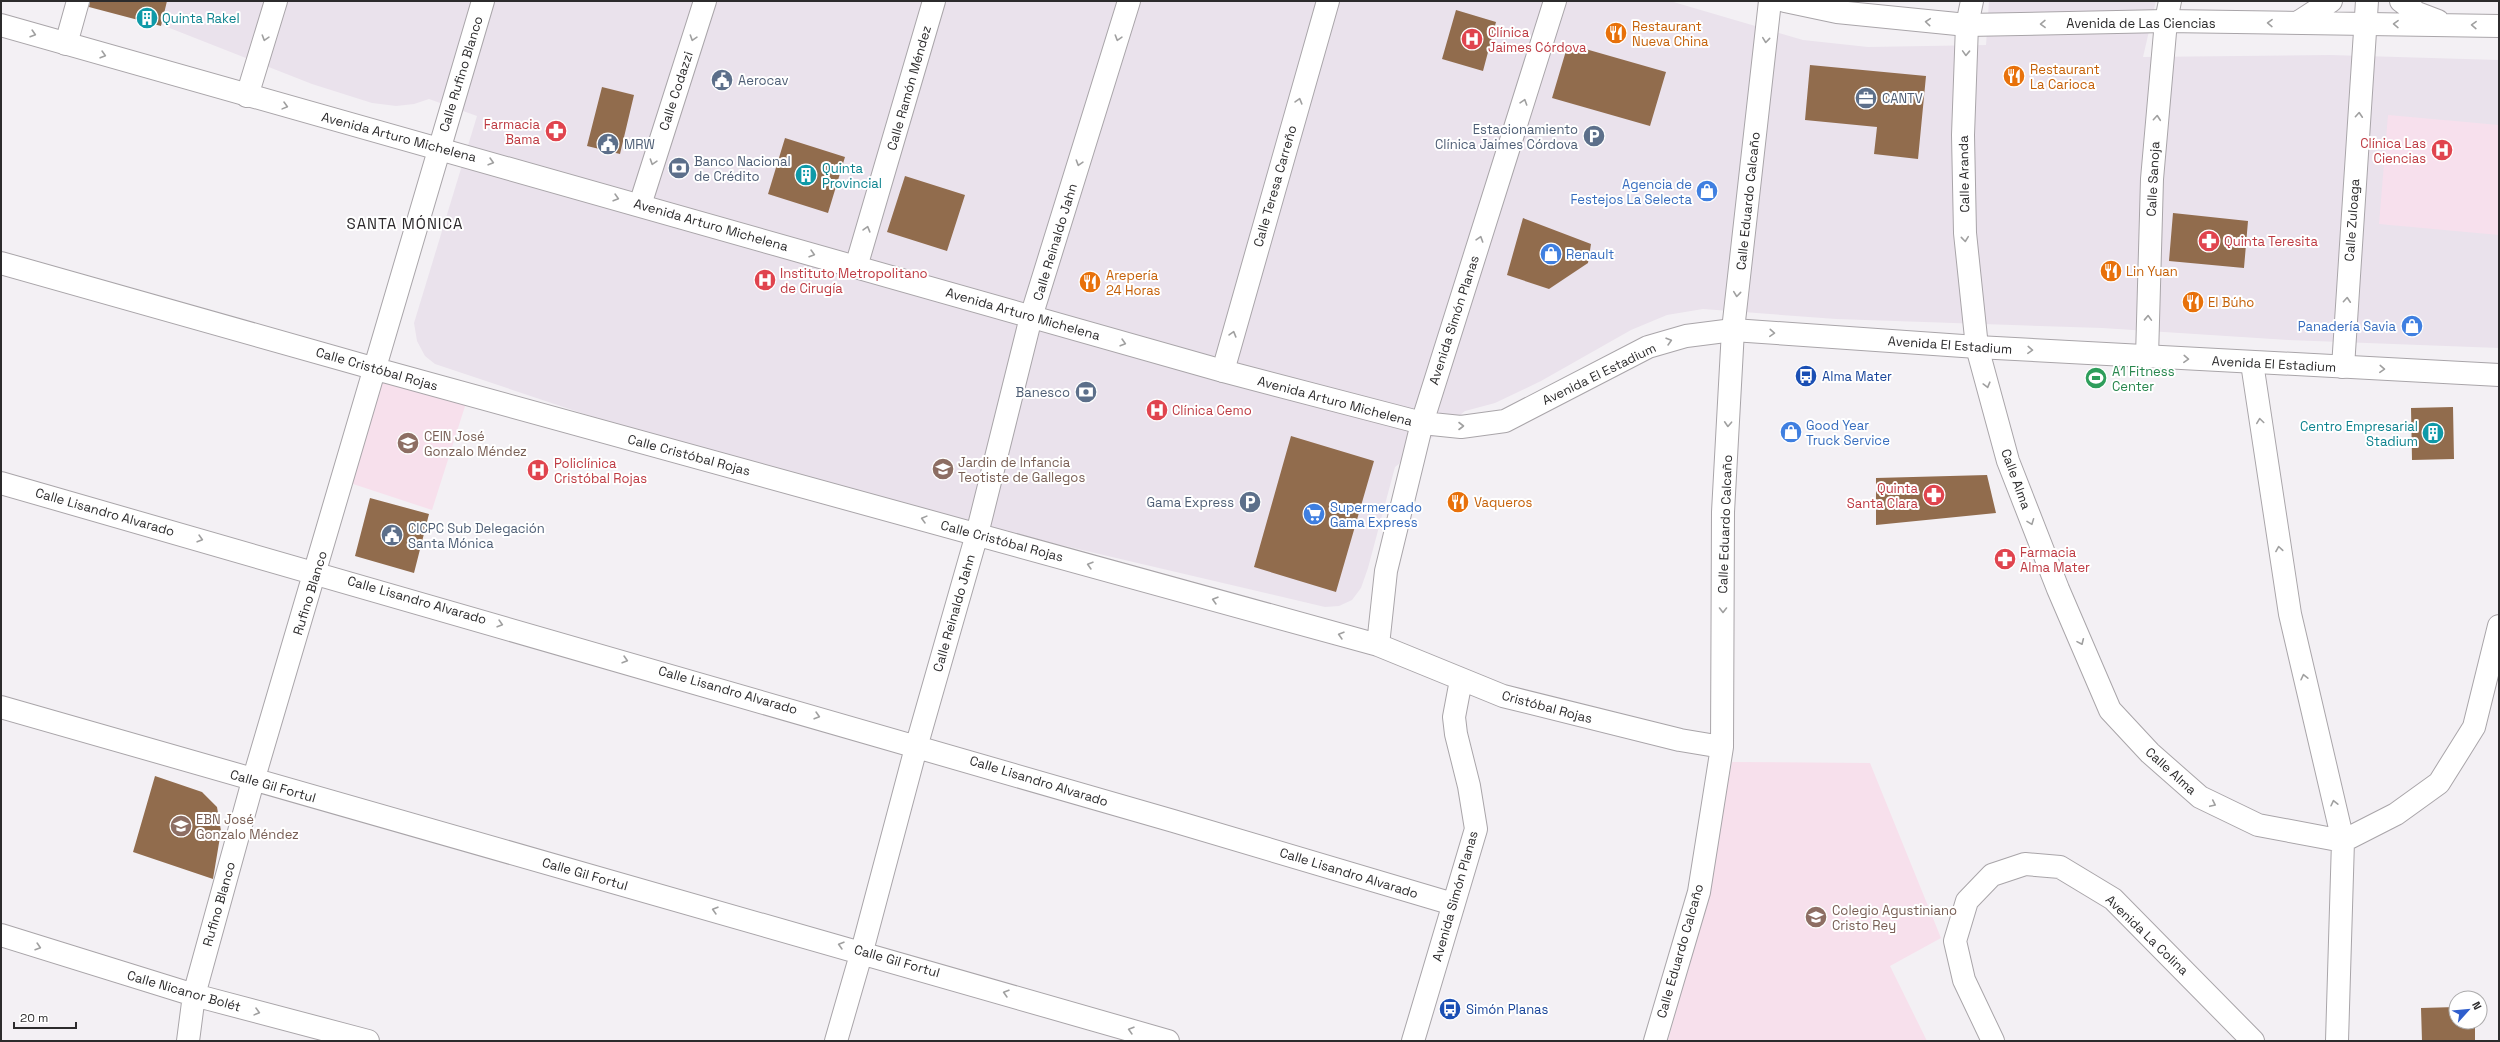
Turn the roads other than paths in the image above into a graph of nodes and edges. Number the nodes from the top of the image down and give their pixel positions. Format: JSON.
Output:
{"nodes":[{"id":1,"x":78,"y":1,"type":"edge"},
{"id":2,"x":276,"y":1,"type":"edge"},
{"id":3,"x":483,"y":1,"type":"edge"},
{"id":4,"x":705,"y":1,"type":"edge"},
{"id":5,"x":934,"y":1,"type":"edge"},
{"id":6,"x":1129,"y":1,"type":"edge"},
{"id":7,"x":1328,"y":1,"type":"edge"},
{"id":8,"x":1556,"y":1,"type":"edge"},
{"id":9,"x":1770,"y":1,"type":"edge"},
{"id":10,"x":1785,"y":1,"type":"edge"},
{"id":11,"x":1972,"y":1,"type":"edge"},
{"id":12,"x":2331,"y":1,"type":"edge"},
{"id":13,"x":2367,"y":1,"type":"edge"},
{"id":14,"x":2401,"y":1,"type":"edge"},
{"id":15,"x":2168,"y":11,"type":"edge"},
{"id":16,"x":2365,"y":23,"type":"junction"},
{"id":17,"x":1,"y":24,"type":"edge"},
{"id":18,"x":2295,"y":24,"type":"junction"},
{"id":19,"x":1967,"y":25,"type":"junction"},
{"id":20,"x":2449,"y":25,"type":"junction"},
{"id":21,"x":2499,"y":26,"type":"edge"},
{"id":22,"x":66,"y":44,"type":"junction"},
{"id":23,"x":247,"y":96,"type":"junction"},
{"id":24,"x":440,"y":147,"type":"junction"},
{"id":25,"x":640,"y":205,"type":"junction"},
{"id":26,"x":1,"y":263,"type":"edge"},
{"id":27,"x":856,"y":267,"type":"junction"},
{"id":28,"x":1031,"y":317,"type":"junction"},
{"id":29,"x":1733,"y":330,"type":"junction"},
{"id":30,"x":1977,"y":347,"type":"junction"},
{"id":31,"x":2147,"y":357,"type":"junction"},
{"id":32,"x":2252,"y":363,"type":"junction"},
{"id":33,"x":2343,"y":367,"type":"junction"},
{"id":34,"x":376,"y":369,"type":"junction"},
{"id":35,"x":1223,"y":371,"type":"junction"},
{"id":36,"x":2499,"y":375,"type":"edge"},
{"id":37,"x":1422,"y":423,"type":"junction"},
{"id":38,"x":1,"y":483,"type":"edge"},
{"id":39,"x":977,"y":534,"type":"junction"},
{"id":40,"x":317,"y":571,"type":"junction"},
{"id":41,"x":2499,"y":626,"type":"edge"},
{"id":42,"x":1378,"y":645,"type":"junction"},
{"id":43,"x":1461,"y":680,"type":"junction"},
{"id":44,"x":1,"y":707,"type":"edge"},
{"id":45,"x":916,"y":744,"type":"junction"},
{"id":46,"x":1722,"y":747,"type":"junction"},
{"id":47,"x":253,"y":781,"type":"junction"},
{"id":48,"x":2343,"y":841,"type":"junction"},
{"id":49,"x":1453,"y":904,"type":"junction"},
{"id":50,"x":1,"y":935,"type":"edge"},
{"id":51,"x":862,"y":951,"type":"junction"},
{"id":52,"x":194,"y":995,"type":"junction"},
{"id":53,"x":188,"y":1041,"type":"edge"},
{"id":54,"x":368,"y":1041,"type":"edge"},
{"id":55,"x":836,"y":1041,"type":"edge"},
{"id":56,"x":1168,"y":1041,"type":"edge"},
{"id":57,"x":1413,"y":1041,"type":"edge"},
{"id":58,"x":1655,"y":1041,"type":"edge"},
{"id":59,"x":1993,"y":1041,"type":"edge"},
{"id":60,"x":2253,"y":1041,"type":"edge"},
{"id":61,"x":2337,"y":1041,"type":"edge"}],
"edges":[{"from":1,"to":22,"type":"street"},
{"from":2,"to":23,"type":"street","one_way":true},
{"from":3,"to":24,"type":"street","name":"Calle Rufino Blanco"},
{"from":4,"to":25,"type":"street","name":"Calle Codazzi","one_way":true},
{"from":27,"to":5,"type":"street","name":"Calle Ramón Méndez","one_way":true},
{"from":6,"to":28,"type":"street","name":"Calle Reinaldo Jahn","one_way":true},
{"from":35,"to":7,"type":"street","name":"Calle Teresa Carreño","one_way":true},
{"from":37,"to":8,"type":"street","name":"Avenida Simón Planas","one_way":true},
{"from":9,"to":29,"type":"street","name":"Calle Eduardo Calcaño","one_way":true},
{"from":19,"to":10,"type":"street","name":"Avenida de Las Ciencias","one_way":true},
{"from":11,"to":19,"type":"street","name":"Calle Aranda"},
{"from":12,"to":18,"type":"street"},
{"from":13,"to":16,"type":"street","name":"Calle Zuloaga"},
{"from":14,"to":20,"type":"street"},
{"from":18,"to":15,"type":"street","name":"Avenida de Las Ciencias","one_way":true},
{"from":15,"to":19,"type":"street","name":"Avenida de Las Ciencias","one_way":true},
{"from":31,"to":15,"type":"street","name":"Calle Sanoja","one_way":true},
{"from":16,"to":18,"type":"street","name":"Avenida de Las Ciencias"},
{"from":20,"to":16,"type":"street","name":"Avenida de Las Ciencias","one_way":true},
{"from":33,"to":16,"type":"street","name":"Calle Zuloaga","one_way":true},
{"from":17,"to":22,"type":"street","name":"Avenida Arturo Michelena","one_way":true},
{"from":19,"to":30,"type":"street","name":"Calle Aranda","one_way":true},
{"from":21,"to":20,"type":"street","name":"Avenida de Las Ciencias","one_way":true},
{"from":22,"to":23,"type":"street","name":"Avenida Arturo Michelena","one_way":true},
{"from":23,"to":24,"type":"street","name":"Avenida Arturo Michelena","one_way":true},
{"from":24,"to":25,"type":"street","name":"Avenida Arturo Michelena","one_way":true},
{"from":24,"to":34,"type":"street","name":"Rufino Blanco"},
{"from":25,"to":27,"type":"street","name":"Avenida Arturo Michelena","one_way":true},
{"from":26,"to":34,"type":"street","name":"Calle Cristóbal Rojas"},
{"from":27,"to":28,"type":"street","name":"Avenida Arturo Michelena"},
{"from":28,"to":35,"type":"street","name":"Avenida Arturo Michelena","one_way":true},
{"from":28,"to":39,"type":"street","name":"Calle Reinaldo Jahn"},
{"from":29,"to":30,"type":"street","name":"Avenida El Estadium","one_way":true},
{"from":37,"to":29,"type":"street","name":"Avenida El Estadium","one_way":true},
{"from":29,"to":46,"type":"street","name":"Calle Eduardo Calcaño","one_way":true},
{"from":30,"to":31,"type":"street","name":"Avenida El Estadium","one_way":true},
{"from":30,"to":48,"type":"street","name":"Calle Alma","one_way":true},
{"from":31,"to":32,"type":"street","name":"Avenida El Estadium","one_way":true},
{"from":32,"to":33,"type":"street","name":"Avenida El Estadium"},
{"from":48,"to":32,"type":"street","one_way":true},
{"from":33,"to":36,"type":"street","name":"Avenida El Estadium","one_way":true},
{"from":39,"to":34,"type":"street","name":"Calle Cristóbal Rojas","one_way":true},
{"from":34,"to":40,"type":"street","name":"Rufino Blanco"},
{"from":35,"to":37,"type":"street","name":"Avenida Arturo Michelena"},
{"from":37,"to":42,"type":"street","name":"Avenida Simón Planas"},
{"from":38,"to":40,"type":"street","name":"Calle Lisandro Alvarado","one_way":true},
{"from":42,"to":39,"type":"street","name":"Calle Cristóbal Rojas","one_way":true},
{"from":39,"to":45,"type":"street","name":"Calle Reinaldo Jahn"},
{"from":40,"to":45,"type":"street","name":"Calle Lisandro Alvarado","one_way":true},
{"from":40,"to":47,"type":"street","name":"Rufino Blanco"},
{"from":41,"to":48,"type":"street"},
{"from":42,"to":43,"type":"street","name":"Cristóbal Rojas"},
{"from":43,"to":46,"type":"street","name":"Cristóbal Rojas"},
{"from":43,"to":49,"type":"street","name":"Avenida Simón Planas"},
{"from":44,"to":47,"type":"street","name":"Calle Gil Fortul"},
{"from":45,"to":49,"type":"street","name":"Calle Lisandro Alvarado"},
{"from":45,"to":51,"type":"street","name":"Calle Reinaldo Jahn"},
{"from":46,"to":58,"type":"street","name":"Calle Eduardo Calcaño"},
{"from":51,"to":47,"type":"street","name":"Calle Gil Fortul","one_way":true},
{"from":47,"to":52,"type":"street","name":"Rufino Blanco"},
{"from":48,"to":61,"type":"street"},
{"from":49,"to":57,"type":"street","name":"Avenida Simón Planas"},
{"from":50,"to":52,"type":"street","name":"Calle Nicanor Bolét","one_way":true},
{"from":51,"to":55,"type":"street","name":"Calle Reinaldo Jahn"},
{"from":56,"to":51,"type":"street","name":"Calle Gil Fortul","one_way":true},
{"from":52,"to":53,"type":"street","name":"Rufino Blanco"},
{"from":52,"to":54,"type":"street","name":"Calle Nicanor Bolét","one_way":true},
{"from":59,"to":60,"type":"street","name":"Avenida La Colina"}]}
